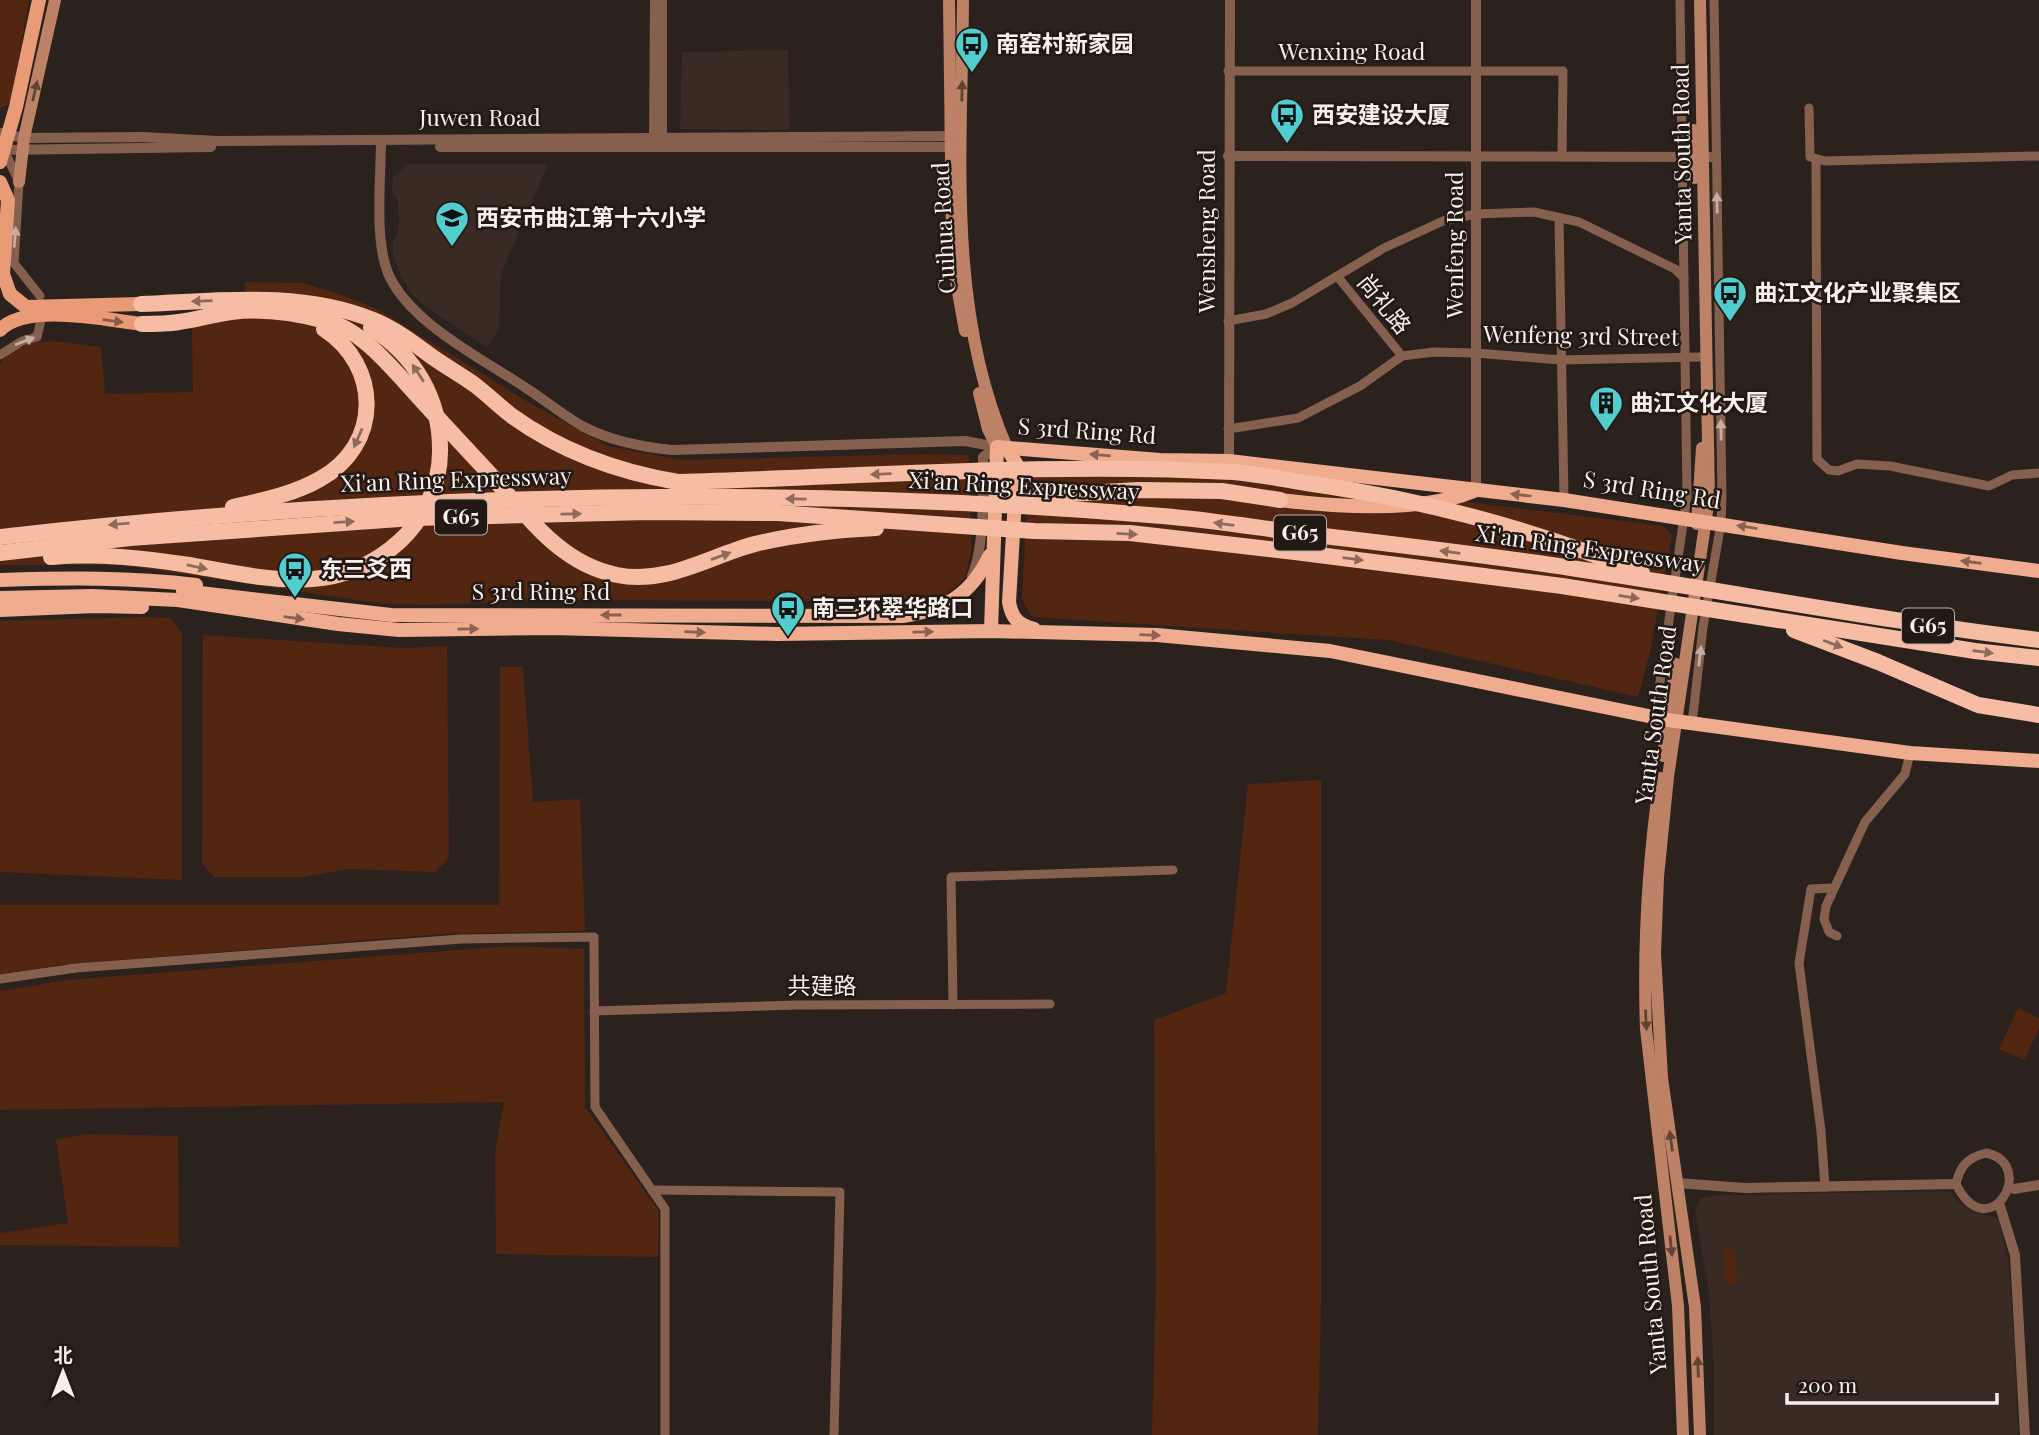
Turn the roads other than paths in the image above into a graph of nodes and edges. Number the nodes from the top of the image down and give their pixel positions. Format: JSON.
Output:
{"nodes":[{"id":1,"x":39,"y":0,"type":"edge"},
{"id":2,"x":55,"y":0,"type":"edge"},
{"id":3,"x":654,"y":0,"type":"edge"},
{"id":4,"x":662,"y":0,"type":"edge"},
{"id":5,"x":949,"y":0,"type":"edge"},
{"id":6,"x":963,"y":0,"type":"edge"},
{"id":7,"x":1230,"y":0,"type":"edge"},
{"id":8,"x":1476,"y":0,"type":"edge"},
{"id":9,"x":1680,"y":0,"type":"edge"},
{"id":10,"x":1692,"y":0,"type":"edge"},
{"id":11,"x":1700,"y":0,"type":"edge"},
{"id":12,"x":1714,"y":0,"type":"edge"},
{"id":13,"x":1228,"y":71,"type":"junction"},
{"id":14,"x":1476,"y":71,"type":"junction"},
{"id":15,"x":21,"y":86,"type":"junction"},
{"id":16,"x":1809,"y":108,"type":"dead end"},
{"id":17,"x":0,"y":110,"type":"edge"},
{"id":18,"x":4,"y":133,"type":"edge"},
{"id":19,"x":658,"y":142,"type":"junction"},
{"id":20,"x":956,"y":142,"type":"junction"},
{"id":21,"x":23,"y":143,"type":"junction"},
{"id":22,"x":381,"y":143,"type":"junction"},
{"id":23,"x":1,"y":154,"type":"edge"},
{"id":24,"x":1562,"y":155,"type":"junction"},
{"id":25,"x":1228,"y":156,"type":"junction"},
{"id":26,"x":1476,"y":156,"type":"junction"},
{"id":27,"x":2039,"y":156,"type":"edge"},
{"id":28,"x":1699,"y":157,"type":"junction"},
{"id":29,"x":1816,"y":159,"type":"junction"},
{"id":30,"x":0,"y":182,"type":"edge"},
{"id":31,"x":19,"y":182,"type":"junction"},
{"id":32,"x":1476,"y":214,"type":"junction"},
{"id":33,"x":1559,"y":218,"type":"junction"},
{"id":34,"x":1337,"y":276,"type":"junction"},
{"id":35,"x":1684,"y":278,"type":"junction"},
{"id":36,"x":40,"y":296,"type":"dead end"},
{"id":37,"x":295,"y":302,"type":"junction"},
{"id":38,"x":141,"y":304,"type":"joint"},
{"id":39,"x":41,"y":320,"type":"dead end"},
{"id":40,"x":1228,"y":321,"type":"junction"},
{"id":41,"x":142,"y":324,"type":"joint"},
{"id":42,"x":0,"y":330,"type":"edge"},
{"id":43,"x":352,"y":343,"type":"junction"},
{"id":44,"x":1476,"y":353,"type":"junction"},
{"id":45,"x":0,"y":355,"type":"edge"},
{"id":46,"x":1402,"y":356,"type":"junction"},
{"id":47,"x":1700,"y":357,"type":"junction"},
{"id":48,"x":1685,"y":358,"type":"junction"},
{"id":49,"x":1561,"y":360,"type":"junction"},
{"id":50,"x":1228,"y":429,"type":"junction"},
{"id":51,"x":1002,"y":448,"type":"junction"},
{"id":52,"x":1229,"y":461,"type":"junction"},
{"id":53,"x":2039,"y":473,"type":"edge"},
{"id":54,"x":1476,"y":490,"type":"junction"},
{"id":55,"x":1280,"y":500,"type":"joint"},
{"id":56,"x":1564,"y":500,"type":"junction"},
{"id":57,"x":1000,"y":506,"type":"junction"},
{"id":58,"x":190,"y":518,"type":"junction"},
{"id":59,"x":1696,"y":519,"type":"junction"},
{"id":60,"x":1721,"y":523,"type":"junction"},
{"id":61,"x":941,"y":524,"type":"junction"},
{"id":62,"x":0,"y":537,"type":"edge"},
{"id":63,"x":993,"y":550,"type":"junction"},
{"id":64,"x":0,"y":556,"type":"edge"},
{"id":65,"x":2039,"y":571,"type":"edge"},
{"id":66,"x":0,"y":580,"type":"edge"},
{"id":67,"x":1668,"y":583,"type":"junction"},
{"id":68,"x":0,"y":589,"type":"edge"},
{"id":69,"x":966,"y":590,"type":"junction"},
{"id":70,"x":179,"y":595,"type":"junction"},
{"id":71,"x":0,"y":598,"type":"edge"},
{"id":72,"x":272,"y":601,"type":"junction"},
{"id":73,"x":0,"y":610,"type":"edge"},
{"id":74,"x":244,"y":610,"type":"junction"},
{"id":75,"x":1721,"y":611,"type":"junction"},
{"id":76,"x":996,"y":631,"type":"junction"},
{"id":77,"x":1045,"y":633,"type":"junction"},
{"id":78,"x":2039,"y":640,"type":"edge"},
{"id":79,"x":2039,"y":658,"type":"edge"},
{"id":80,"x":2039,"y":715,"type":"edge"},
{"id":81,"x":1666,"y":720,"type":"junction"},
{"id":82,"x":1692,"y":724,"type":"junction"},
{"id":83,"x":1910,"y":752,"type":"junction"},
{"id":84,"x":2039,"y":761,"type":"edge"},
{"id":85,"x":1173,"y":870,"type":"dead end"},
{"id":86,"x":1834,"y":888,"type":"junction"},
{"id":87,"x":1837,"y":936,"type":"dead end"},
{"id":88,"x":0,"y":979,"type":"edge"},
{"id":89,"x":1050,"y":1004,"type":"dead end"},
{"id":90,"x":953,"y":1005,"type":"junction"},
{"id":91,"x":594,"y":1011,"type":"junction"},
{"id":92,"x":1677,"y":1184,"type":"junction"},
{"id":93,"x":1956,"y":1184,"type":"junction"},
{"id":94,"x":2039,"y":1185,"type":"edge"},
{"id":95,"x":1825,"y":1187,"type":"junction"},
{"id":96,"x":2014,"y":1189,"type":"junction"},
{"id":97,"x":652,"y":1190,"type":"junction"},
{"id":98,"x":2000,"y":1206,"type":"junction"},
{"id":99,"x":665,"y":1435,"type":"edge"},
{"id":100,"x":834,"y":1435,"type":"edge"},
{"id":101,"x":1683,"y":1435,"type":"edge"},
{"id":102,"x":1700,"y":1435,"type":"edge"},
{"id":103,"x":2025,"y":1435,"type":"edge"}],
"edges":[{"from":1,"to":15,"type":"main road"},
{"from":21,"to":2,"type":"main road","one_way":true},
{"from":3,"to":19,"type":"street"},
{"from":4,"to":19,"type":"street"},
{"from":5,"to":20,"type":"main road","name":"Cuihua Road"},
{"from":20,"to":6,"type":"main road","name":"Cuihua Road","one_way":true},
{"from":7,"to":13,"type":"street","name":"Wensheng Road"},
{"from":8,"to":14,"type":"street","name":"Wenfeng Road"},
{"from":9,"to":28,"type":"street"},
{"from":10,"to":28,"type":"main road","name":"Yanta South Road"},
{"from":11,"to":28,"type":"main road","name":"Yanta South Road"},
{"from":12,"to":28,"type":"street"},
{"from":13,"to":14,"type":"street","name":"Wenxing Road"},
{"from":13,"to":25,"type":"street","name":"Wensheng Road"},
{"from":14,"to":24,"type":"street","name":"Wenxing Road"},
{"from":14,"to":26,"type":"street","name":"Wenfeng Road"},
{"from":15,"to":17,"type":"main road"},
{"from":15,"to":18,"type":"main road"},
{"from":16,"to":29,"type":"street"},
{"from":18,"to":21,"type":"street","name":"Juwen Road"},
{"from":18,"to":23,"type":"main road"},
{"from":19,"to":20,"type":"street","name":"Juwen Road"},
{"from":19,"to":22,"type":"street","name":"Juwen Road"},
{"from":20,"to":51,"type":"main road","name":"Cuihua Road"},
{"from":21,"to":22,"type":"street","name":"Juwen Road"},
{"from":21,"to":23,"type":"street","name":"Juwen Road"},
{"from":21,"to":31,"type":"main road"},
{"from":22,"to":51,"type":"street"},
{"from":23,"to":31,"type":"street"},
{"from":24,"to":26,"type":"street"},
{"from":24,"to":28,"type":"street"},
{"from":25,"to":26,"type":"street"},
{"from":25,"to":40,"type":"street","name":"Wensheng Road"},
{"from":26,"to":32,"type":"street","name":"Wenfeng Road"},
{"from":27,"to":29,"type":"street"},
{"from":28,"to":35,"type":"street"},
{"from":28,"to":47,"type":"main road","name":"Yanta South Road"},
{"from":28,"to":59,"type":"main road","name":"Yanta South Road"},
{"from":60,"to":28,"type":"street","one_way":true},
{"from":29,"to":53,"type":"street"},
{"from":30,"to":38,"type":"main road"},
{"from":36,"to":31,"type":"street","one_way":true},
{"from":32,"to":33,"type":"street"},
{"from":32,"to":34,"type":"street"},
{"from":32,"to":44,"type":"street","name":"Wenfeng Road"},
{"from":33,"to":35,"type":"street"},
{"from":33,"to":49,"type":"street"},
{"from":34,"to":40,"type":"street"},
{"from":34,"to":46,"type":"street","name":"尚礼路"},
{"from":35,"to":48,"type":"street"},
{"from":37,"to":38,"type":"highway","one_way":true},
{"from":64,"to":37,"type":"highway","one_way":true},
{"from":67,"to":37,"type":"highway","one_way":true},
{"from":45,"to":39,"type":"street","one_way":true},
{"from":40,"to":50,"type":"street","name":"Wensheng Road"},
{"from":42,"to":41,"type":"main road","one_way":true},
{"from":41,"to":43,"type":"highway"},
{"from":43,"to":58,"type":"highway","one_way":true},
{"from":43,"to":61,"type":"highway","one_way":true},
{"from":44,"to":46,"type":"street","name":"Wenfeng 3rd Street"},
{"from":44,"to":49,"type":"street","name":"Wenfeng 3rd Street"},
{"from":44,"to":54,"type":"street","name":"Wenfeng Road"},
{"from":46,"to":50,"type":"street","name":"Wenfeng 3rd Street"},
{"from":47,"to":48,"type":"street","name":"Wenfeng 3rd Street"},
{"from":47,"to":59,"type":"main road","name":"Yanta South Road"},
{"from":48,"to":49,"type":"street","name":"Wenfeng 3rd Street"},
{"from":48,"to":59,"type":"street"},
{"from":49,"to":56,"type":"street"},
{"from":50,"to":52,"type":"street","name":"Wensheng Road"},
{"from":52,"to":51,"type":"highway","name":"S 3rd Ring Rd","one_way":true},
{"from":51,"to":63,"type":"highway","name":"S 3rd Ring Rd"},
{"from":51,"to":69,"type":"street"},
{"from":51,"to":76,"type":"highway"},
{"from":51,"to":77,"type":"highway"},
{"from":52,"to":54,"type":"highway","name":"S 3rd Ring Rd"},
{"from":54,"to":55,"type":"highway"},
{"from":56,"to":54,"type":"highway","name":"S 3rd Ring Rd","one_way":true},
{"from":55,"to":57,"type":"highway"},
{"from":56,"to":59,"type":"highway","name":"S 3rd Ring Rd"},
{"from":57,"to":58,"type":"highway","name":"Xi'an Ring Expressway","number":"G65","one_way":true},
{"from":67,"to":57,"type":"highway","name":"Xi'an Ring Expressway","number":"G65","one_way":true},
{"from":58,"to":62,"type":"highway","name":"Xi'an Ring Expressway","number":"G65","one_way":true},
{"from":59,"to":60,"type":"highway","name":"S 3rd Ring Rd"},
{"from":59,"to":81,"type":"main road","name":"Yanta South Road"},
{"from":59,"to":81,"type":"street"},
{"from":65,"to":60,"type":"highway","name":"S 3rd Ring Rd","one_way":true},
{"from":82,"to":60,"type":"street","one_way":true},
{"from":64,"to":61,"type":"highway","name":"Xi'an Ring Expressway","number":"G65","one_way":true},
{"from":61,"to":75,"type":"highway","name":"Xi'an Ring Expressway","number":"G65","one_way":true},
{"from":63,"to":69,"type":"highway","name":"S 3rd Ring Rd"},
{"from":63,"to":76,"type":"highway"},
{"from":66,"to":72,"type":"highway"},
{"from":67,"to":78,"type":"highway","name":"Xi'an Ring Expressway","number":"G65"},
{"from":68,"to":70,"type":"highway","name":"S 3rd Ring Rd"},
{"from":69,"to":72,"type":"highway","name":"S 3rd Ring Rd","one_way":true},
{"from":70,"to":71,"type":"highway","name":"S 3rd Ring Rd"},
{"from":70,"to":72,"type":"highway","name":"S 3rd Ring Rd"},
{"from":70,"to":74,"type":"highway","name":"S 3rd Ring Rd"},
{"from":73,"to":74,"type":"highway"},
{"from":74,"to":76,"type":"highway","name":"S 3rd Ring Rd","one_way":true},
{"from":75,"to":79,"type":"highway","name":"Xi'an Ring Expressway","number":"G65","one_way":true},
{"from":75,"to":80,"type":"highway","one_way":true},
{"from":76,"to":77,"type":"highway","name":"S 3rd Ring Rd"},
{"from":77,"to":81,"type":"highway","name":"S 3rd Ring Rd","one_way":true},
{"from":81,"to":82,"type":"highway","name":"S 3rd Ring Rd"},
{"from":92,"to":81,"type":"main road","name":"Yanta South Road","one_way":true},
{"from":81,"to":101,"type":"main road","name":"Yanta South Road","one_way":true},
{"from":82,"to":83,"type":"highway","name":"S 3rd Ring Rd"},
{"from":83,"to":84,"type":"highway","name":"S 3rd Ring Rd"},
{"from":83,"to":86,"type":"street"},
{"from":85,"to":90,"type":"street"},
{"from":86,"to":87,"type":"street"},
{"from":86,"to":95,"type":"street"},
{"from":88,"to":91,"type":"street"},
{"from":89,"to":90,"type":"street","name":"共建路"},
{"from":90,"to":91,"type":"street","name":"共建路"},
{"from":91,"to":97,"type":"street"},
{"from":92,"to":95,"type":"street"},
{"from":102,"to":92,"type":"main road","name":"Yanta South Road","one_way":true},
{"from":93,"to":95,"type":"street"},
{"from":93,"to":96,"type":"street"},
{"from":93,"to":98,"type":"street"},
{"from":94,"to":96,"type":"street"},
{"from":96,"to":98,"type":"street"},
{"from":97,"to":99,"type":"street"},
{"from":97,"to":100,"type":"street"},
{"from":98,"to":103,"type":"street"}]}
